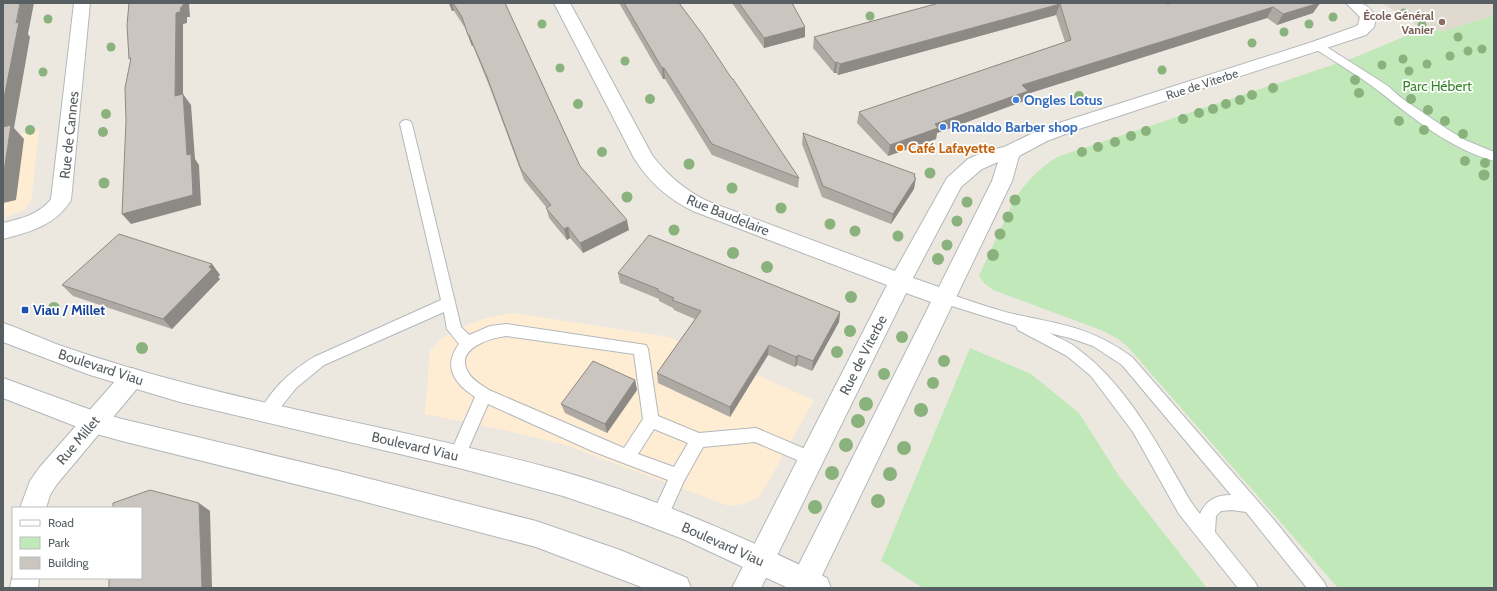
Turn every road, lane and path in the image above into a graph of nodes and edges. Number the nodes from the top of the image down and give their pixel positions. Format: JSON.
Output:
{"nodes":[{"id":1,"x":82,"y":3,"type":"edge"},
{"id":2,"x":562,"y":3,"type":"edge"},
{"id":3,"x":1354,"y":3,"type":"edge"},
{"id":4,"x":1318,"y":46,"type":"junction"},
{"id":5,"x":406,"y":124,"type":"dead end"},
{"id":6,"x":1010,"y":152,"type":"junction"},
{"id":7,"x":1494,"y":157,"type":"edge"},
{"id":8,"x":3,"y":231,"type":"edge"},
{"id":9,"x":900,"y":282,"type":"junction"},
{"id":10,"x":944,"y":298,"type":"junction"},
{"id":11,"x":449,"y":303,"type":"junction"},
{"id":12,"x":1007,"y":318,"type":"junction"},
{"id":13,"x":3,"y":332,"type":"edge"},
{"id":14,"x":468,"y":344,"type":"junction"},
{"id":15,"x":132,"y":378,"type":"junction"},
{"id":16,"x":3,"y":388,"type":"edge"},
{"id":17,"x":484,"y":395,"type":"junction"},
{"id":18,"x":268,"y":412,"type":"junction"},
{"id":19,"x":652,"y":420,"type":"junction"},
{"id":20,"x":93,"y":422,"type":"junction"},
{"id":21,"x":698,"y":440,"type":"junction"},
{"id":22,"x":457,"y":456,"type":"junction"},
{"id":23,"x":627,"y":458,"type":"junction"},
{"id":24,"x":811,"y":459,"type":"junction"},
{"id":25,"x":678,"y":476,"type":"junction"},
{"id":26,"x":1250,"y":505,"type":"junction"},
{"id":27,"x":33,"y":507,"type":"edge"},
{"id":28,"x":659,"y":517,"type":"junction"},
{"id":29,"x":1206,"y":535,"type":"junction"},
{"id":30,"x":760,"y":559,"type":"junction"},
{"id":31,"x":807,"y":586,"type":"edge"},
{"id":32,"x":677,"y":588,"type":"edge"},
{"id":33,"x":746,"y":588,"type":"edge"},
{"id":34,"x":1249,"y":588,"type":"edge"},
{"id":35,"x":1318,"y":588,"type":"edge"}],
"edges":[{"from":1,"to":8,"type":"street","name":"Rue de Cannes"},
{"from":2,"to":9,"type":"street","name":"Rue Baudelaire"},
{"from":3,"to":4,"type":"street","name":"Rue de Viterbe"},
{"from":4,"to":6,"type":"street","name":"Rue de Viterbe"},
{"from":4,"to":7,"type":"lane"},
{"from":5,"to":11,"type":"lane"},
{"from":6,"to":9,"type":"street","name":"Rue de Viterbe"},
{"from":6,"to":10,"type":"street"},
{"from":9,"to":10,"type":"street","name":"Rue Baudelaire"},
{"from":9,"to":24,"type":"street","name":"Rue de Viterbe"},
{"from":10,"to":12,"type":"lane"},
{"from":10,"to":31,"type":"street"},
{"from":11,"to":14,"type":"lane"},
{"from":11,"to":18,"type":"lane"},
{"from":12,"to":26,"type":"lane"},
{"from":12,"to":29,"type":"lane"},
{"from":13,"to":15,"type":"street","name":"Boulevard Viau"},
{"from":14,"to":17,"type":"lane"},
{"from":14,"to":19,"type":"lane"},
{"from":15,"to":18,"type":"street","name":"Boulevard Viau"},
{"from":15,"to":20,"type":"street","name":"Rue Millet"},
{"from":16,"to":20,"type":"street"},
{"from":17,"to":22,"type":"lane"},
{"from":17,"to":23,"type":"lane"},
{"from":18,"to":22,"type":"street","name":"Boulevard Viau"},
{"from":19,"to":21,"type":"lane"},
{"from":19,"to":23,"type":"lane"},
{"from":20,"to":27,"type":"street","name":"Rue Millet"},
{"from":20,"to":32,"type":"street"},
{"from":21,"to":24,"type":"lane"},
{"from":21,"to":25,"type":"lane"},
{"from":22,"to":28,"type":"street","name":"Boulevard Viau"},
{"from":23,"to":25,"type":"lane"},
{"from":24,"to":30,"type":"street","name":"Rue de Viterbe"},
{"from":25,"to":28,"type":"lane"},
{"from":26,"to":29,"type":"lane"},
{"from":26,"to":35,"type":"lane"},
{"from":28,"to":30,"type":"street","name":"Boulevard Viau"},
{"from":29,"to":34,"type":"lane"},
{"from":30,"to":31,"type":"street","name":"Boulevard Viau"},
{"from":30,"to":33,"type":"street","name":"Rue de Viterbe"}]}
